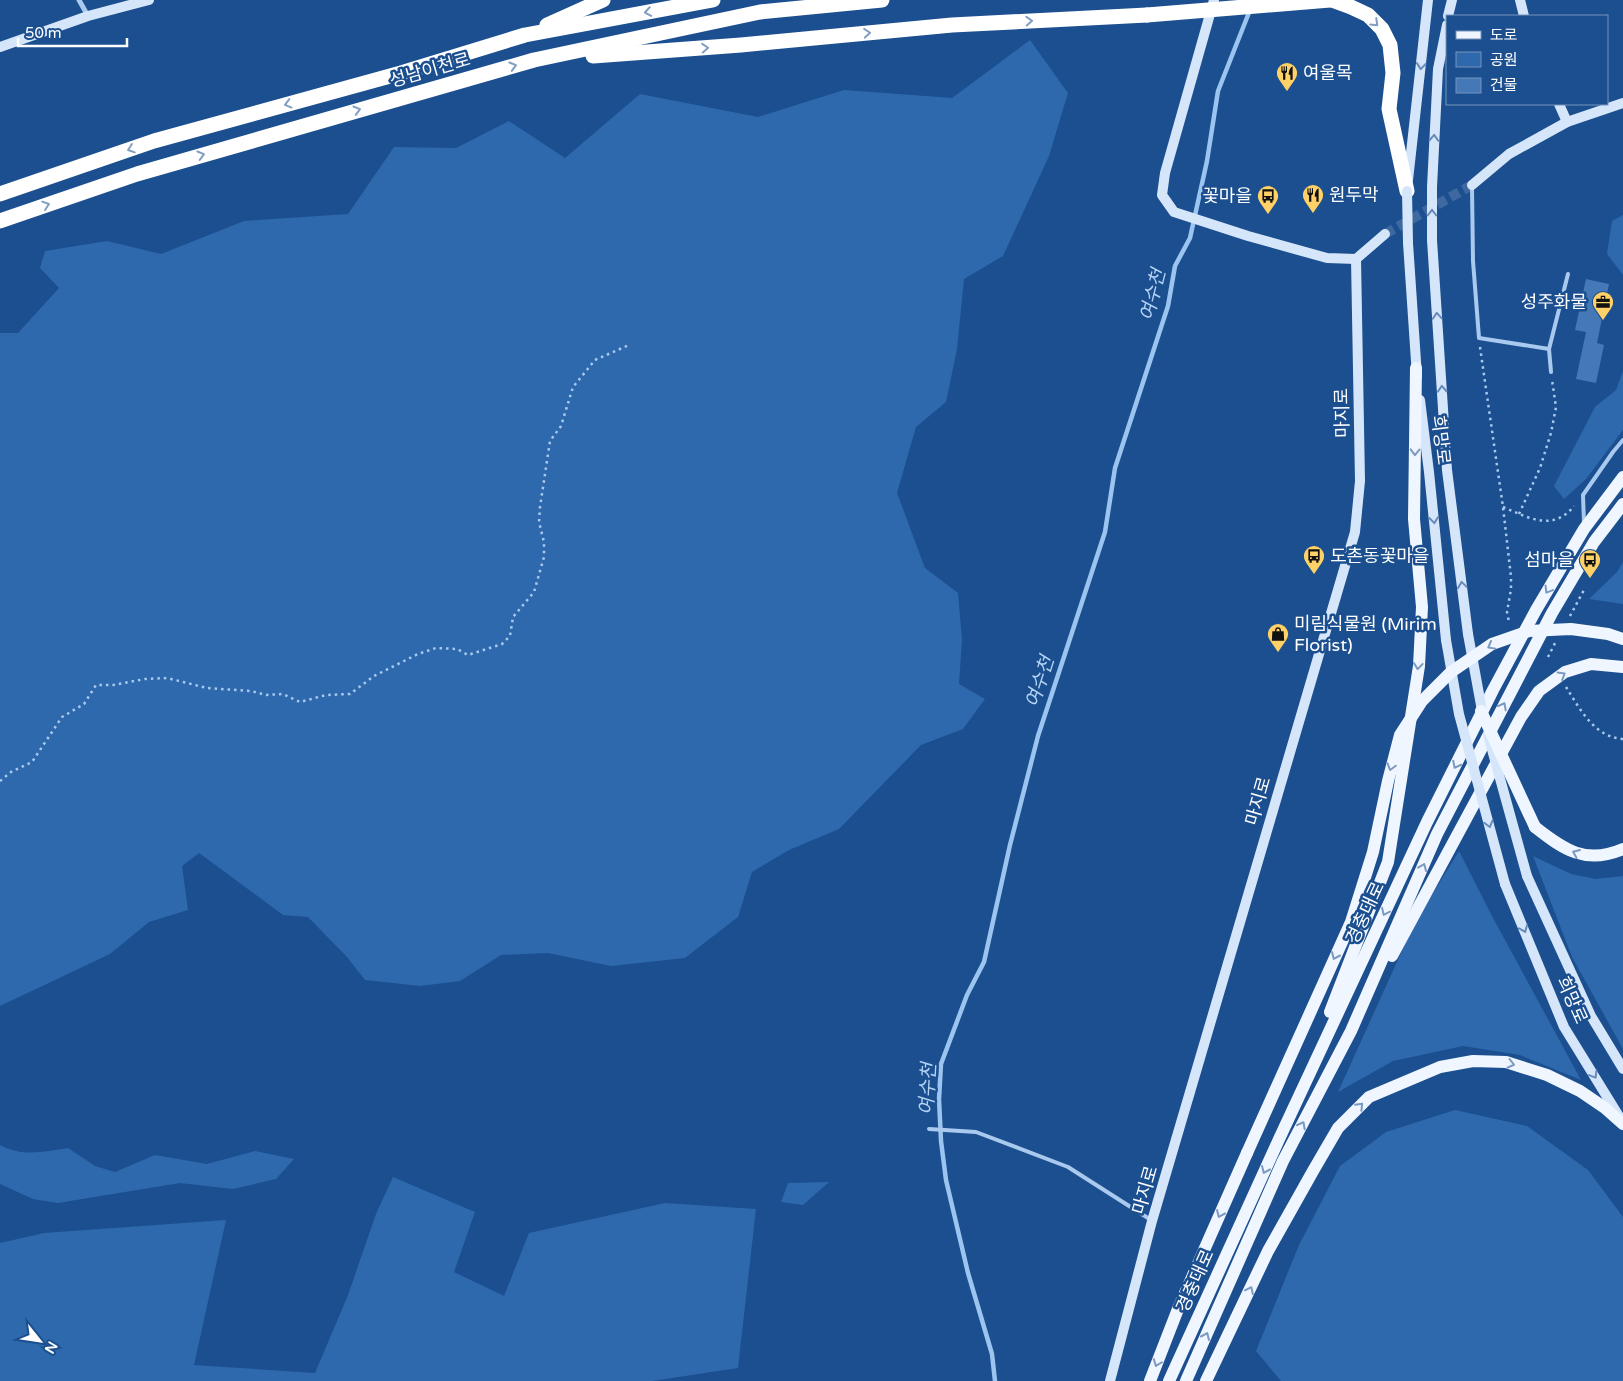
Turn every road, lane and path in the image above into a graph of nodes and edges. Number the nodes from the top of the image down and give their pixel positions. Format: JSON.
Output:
{"nodes":[{"id":1,"x":79,"y":0,"type":"edge"},
{"id":2,"x":149,"y":0,"type":"edge"},
{"id":3,"x":603,"y":0,"type":"edge"},
{"id":4,"x":713,"y":0,"type":"edge"},
{"id":5,"x":882,"y":0,"type":"edge"},
{"id":6,"x":1214,"y":0,"type":"edge"},
{"id":7,"x":1331,"y":0,"type":"edge"},
{"id":8,"x":1428,"y":0,"type":"edge"},
{"id":9,"x":1452,"y":0,"type":"edge"},
{"id":10,"x":1520,"y":0,"type":"edge"},
{"id":11,"x":1448,"y":15,"type":"edge"},
{"id":12,"x":1524,"y":15,"type":"edge"},
{"id":13,"x":88,"y":16,"type":"junction"},
{"id":14,"x":1446,"y":30,"type":"edge"},
{"id":15,"x":525,"y":35,"type":"junction"},
{"id":16,"x":0,"y":47,"type":"edge"},
{"id":17,"x":534,"y":60,"type":"junction"},
{"id":18,"x":1623,"y":103,"type":"edge"},
{"id":19,"x":1558,"y":105,"type":"edge"},
{"id":20,"x":1567,"y":122,"type":"junction"},
{"id":21,"x":1472,"y":185,"type":"joint"},
{"id":22,"x":1407,"y":191,"type":"junction"},
{"id":23,"x":0,"y":194,"type":"edge"},
{"id":24,"x":0,"y":221,"type":"edge"},
{"id":25,"x":1386,"y":234,"type":"tunnel mouth"},
{"id":26,"x":1356,"y":259,"type":"junction"},
{"id":27,"x":1568,"y":274,"type":"dead end"},
{"id":28,"x":1479,"y":338,"type":"junction"},
{"id":29,"x":629,"y":345,"type":"dead end"},
{"id":30,"x":1549,"y":349,"type":"junction"},
{"id":31,"x":1416,"y":368,"type":"junction"},
{"id":32,"x":1551,"y":372,"type":"joint"},
{"id":33,"x":1623,"y":440,"type":"edge"},
{"id":34,"x":1623,"y":477,"type":"edge"},
{"id":35,"x":1583,"y":495,"type":"junction"},
{"id":36,"x":1623,"y":504,"type":"edge"},
{"id":37,"x":1503,"y":507,"type":"junction"},
{"id":38,"x":1519,"y":514,"type":"junction"},
{"id":39,"x":1584,"y":529,"type":"junction"},
{"id":40,"x":1509,"y":622,"type":"dead end"},
{"id":41,"x":1623,"y":639,"type":"edge"},
{"id":42,"x":1544,"y":652,"type":"dead end"},
{"id":43,"x":1552,"y":662,"type":"dead end"},
{"id":44,"x":1623,"y":667,"type":"edge"},
{"id":45,"x":1566,"y":687,"type":"dead end"},
{"id":46,"x":1481,"y":711,"type":"junction"},
{"id":47,"x":1623,"y":739,"type":"edge"},
{"id":48,"x":0,"y":781,"type":"edge"},
{"id":49,"x":1623,"y":849,"type":"edge"},
{"id":50,"x":1351,"y":1031,"type":"junction"},
{"id":51,"x":1623,"y":1068,"type":"edge"},
{"id":52,"x":1623,"y":1124,"type":"edge"},
{"id":53,"x":929,"y":1129,"type":"dead end"},
{"id":54,"x":1280,"y":1137,"type":"junction"},
{"id":55,"x":1152,"y":1221,"type":"junction"},
{"id":56,"x":1110,"y":1381,"type":"edge"},
{"id":57,"x":1150,"y":1381,"type":"edge"},
{"id":58,"x":1170,"y":1381,"type":"edge"},
{"id":59,"x":1186,"y":1381,"type":"edge"},
{"id":60,"x":1206,"y":1381,"type":"edge"}],
"edges":[{"from":1,"to":13,"type":"street"},
{"from":2,"to":13,"type":"main road"},
{"from":3,"to":15,"type":"highway"},
{"from":4,"to":15,"type":"highway","name":"성남이천로","one_way":true},
{"from":5,"to":17,"type":"highway","name":"성남이천로"},
{"from":6,"to":26,"type":"main road"},
{"from":17,"to":7,"type":"highway","one_way":true,"bridge":true},
{"from":7,"to":22,"type":"highway","one_way":true},
{"from":8,"to":22,"type":"main road","one_way":true},
{"from":9,"to":11,"type":"main road"},
{"from":10,"to":12,"type":"main road"},
{"from":13,"to":16,"type":"main road"},
{"from":46,"to":14,"type":"main road","name":"희망로","one_way":true,"bridge":true},
{"from":15,"to":23,"type":"highway","name":"성남이천로","one_way":true},
{"from":24,"to":17,"type":"highway","name":"성남이천로","one_way":true},
{"from":18,"to":20,"type":"main road"},
{"from":19,"to":20,"type":"main road"},
{"from":20,"to":21,"type":"main road"},
{"from":21,"to":28,"type":"lane"},
{"from":22,"to":31,"type":"main road","name":"희망로","bridge":true},
{"from":25,"to":26,"type":"main road"},
{"from":26,"to":55,"type":"main road","name":"마지로"},
{"from":27,"to":30,"type":"lane"},
{"from":28,"to":30,"type":"lane"},
{"from":28,"to":37,"type":"path"},
{"from":29,"to":48,"type":"path"},
{"from":30,"to":32,"type":"lane"},
{"from":31,"to":52,"type":"main road","name":"희망로","one_way":true,"bridge":true},
{"from":31,"to":54,"type":"main road","one_way":true},
{"from":32,"to":38,"type":"path"},
{"from":33,"to":35,"type":"lane"},
{"from":34,"to":39,"type":"main road","name":"경충대로"},
{"from":35,"to":38,"type":"path"},
{"from":35,"to":39,"type":"lane"},
{"from":50,"to":36,"type":"main road","name":"경충대로","one_way":true},
{"from":37,"to":38,"type":"path"},
{"from":37,"to":40,"type":"path"},
{"from":39,"to":54,"type":"main road","name":"경충대로","one_way":true},
{"from":41,"to":57,"type":"main road","one_way":true,"bridge":true},
{"from":42,"to":43,"type":"path"},
{"from":50,"to":44,"type":"main road","one_way":true},
{"from":45,"to":47,"type":"path"},
{"from":49,"to":46,"type":"main road","one_way":true,"bridge":true},
{"from":46,"to":51,"type":"main road","name":"희망로","bridge":true},
{"from":59,"to":50,"type":"main road","name":"경충대로","one_way":true},
{"from":60,"to":52,"type":"main road","one_way":true},
{"from":53,"to":55,"type":"lane"},
{"from":54,"to":58,"type":"main road","name":"경충대로","one_way":true},
{"from":55,"to":56,"type":"main road","name":"마지로"}]}
